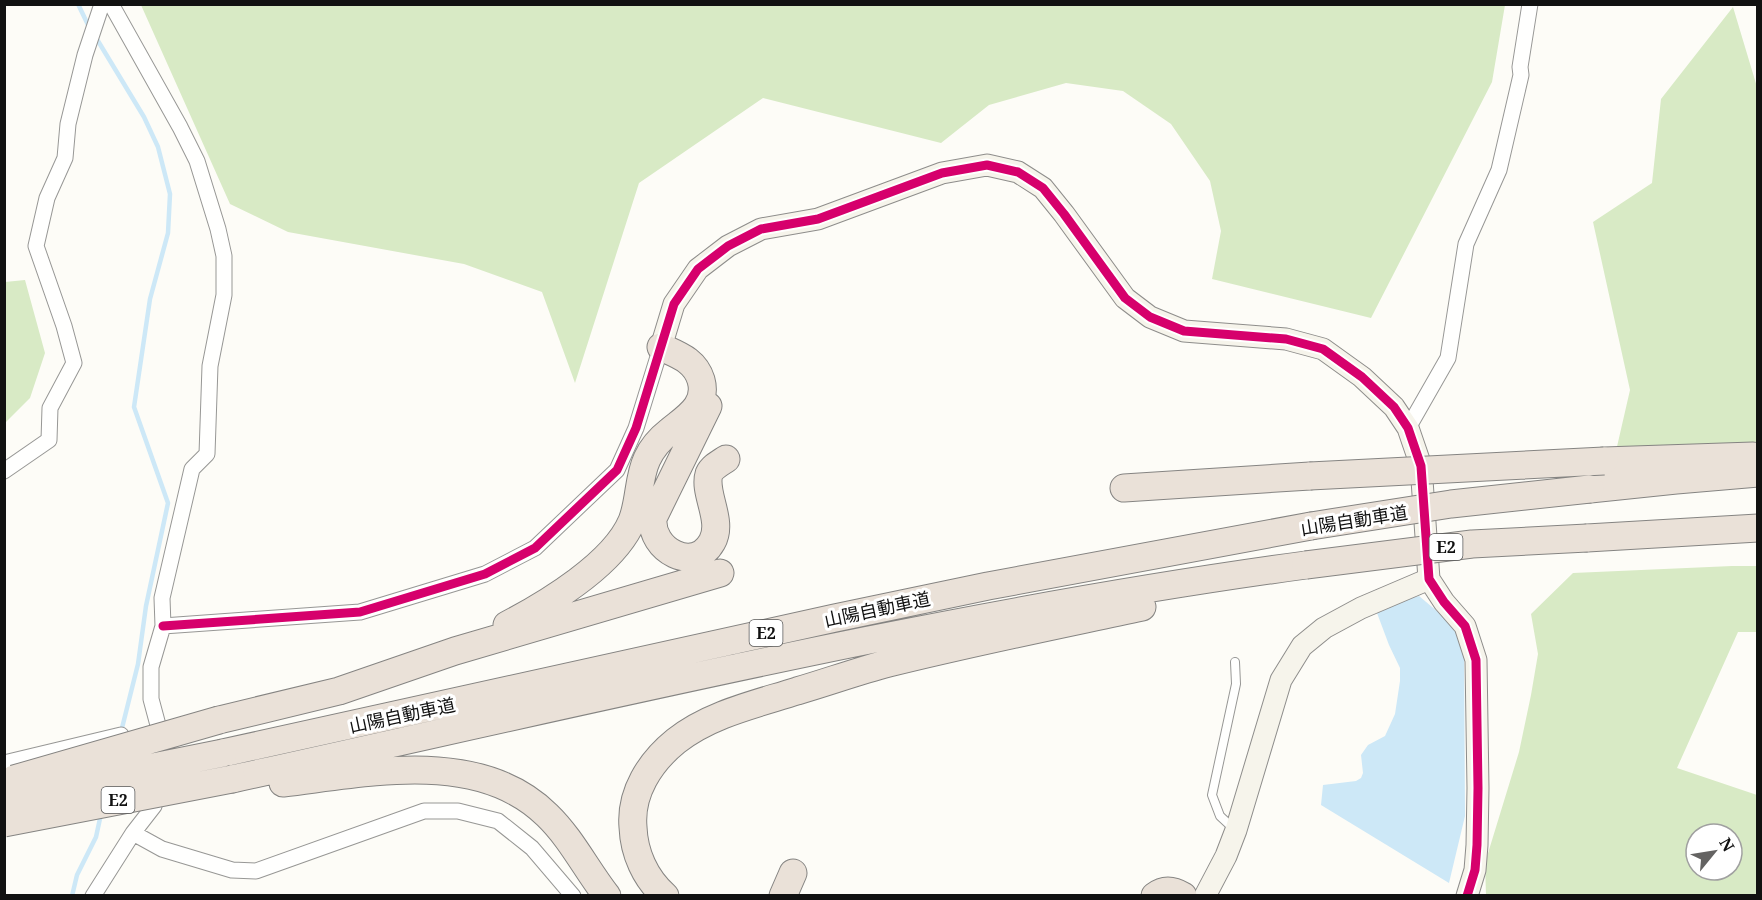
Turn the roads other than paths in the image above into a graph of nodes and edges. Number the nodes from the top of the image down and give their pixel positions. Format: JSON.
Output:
{"nodes":[{"id":1,"x":102,"y":4,"type":"edge"},
{"id":2,"x":111,"y":4,"type":"edge"},
{"id":3,"x":1530,"y":4,"type":"edge"},
{"id":4,"x":660,"y":347,"type":"junction"},
{"id":5,"x":1408,"y":428,"type":"junction"},
{"id":6,"x":1758,"y":456,"type":"edge"},
{"id":7,"x":726,"y":459,"type":"dead end"},
{"id":8,"x":4,"y":471,"type":"edge"},
{"id":9,"x":1758,"y":473,"type":"edge"},
{"id":10,"x":656,"y":479,"type":"junction"},
{"id":11,"x":1124,"y":488,"type":"dead end"},
{"id":12,"x":1758,"y":528,"type":"edge"},
{"id":13,"x":638,"y":539,"type":"junction"},
{"id":14,"x":1306,"y":565,"type":"junction"},
{"id":15,"x":720,"y":573,"type":"dead end"},
{"id":16,"x":1429,"y":579,"type":"junction"},
{"id":17,"x":163,"y":626,"type":"junction"},
{"id":18,"x":455,"y":651,"type":"junction"},
{"id":19,"x":1235,"y":662,"type":"dead end"},
{"id":20,"x":158,"y":726,"type":"junction"},
{"id":21,"x":4,"y":763,"type":"edge"},
{"id":22,"x":4,"y":782,"type":"edge"},
{"id":23,"x":232,"y":784,"type":"junction"},
{"id":24,"x":4,"y":797,"type":"edge"},
{"id":25,"x":4,"y":823,"type":"edge"},
{"id":26,"x":1236,"y":830,"type":"junction"},
{"id":27,"x":133,"y":833,"type":"junction"},
{"id":28,"x":93,"y":896,"type":"edge"},
{"id":29,"x":573,"y":896,"type":"edge"},
{"id":30,"x":607,"y":896,"type":"edge"},
{"id":31,"x":664,"y":896,"type":"edge"},
{"id":32,"x":1155,"y":896,"type":"edge"},
{"id":33,"x":1183,"y":896,"type":"edge"},
{"id":34,"x":1205,"y":896,"type":"edge"},
{"id":35,"x":1467,"y":896,"type":"edge"}],
"edges":[{"from":1,"to":8,"type":"street"},
{"from":2,"to":17,"type":"street"},
{"from":3,"to":5,"type":"street"},
{"from":4,"to":5,"type":"street"},
{"from":4,"to":10,"type":"highway"},
{"from":4,"to":17,"type":"street"},
{"from":5,"to":16,"type":"street"},
{"from":6,"to":11,"type":"highway","bridge":true},
{"from":7,"to":13,"type":"highway"},
{"from":9,"to":24,"type":"highway","name":"山陽自動車道","number":"E2","bridge":true},
{"from":10,"to":13,"type":"highway"},
{"from":10,"to":13,"type":"highway"},
{"from":12,"to":14,"type":"highway","name":"山陽自動車道","number":"E2","bridge":true},
{"from":13,"to":18,"type":"highway"},
{"from":14,"to":23,"type":"highway","name":"山陽自動車道","number":"E2"},
{"from":14,"to":31,"type":"highway"},
{"from":15,"to":18,"type":"highway"},
{"from":16,"to":26,"type":"street"},
{"from":16,"to":35,"type":"street"},
{"from":17,"to":20,"type":"street"},
{"from":18,"to":22,"type":"highway","bridge":true},
{"from":19,"to":26,"type":"lane"},
{"from":20,"to":21,"type":"street"},
{"from":20,"to":27,"type":"street"},
{"from":23,"to":25,"type":"highway","name":"山陽自動車道","number":"E2","bridge":true},
{"from":23,"to":30,"type":"highway"},
{"from":26,"to":34,"type":"street"},
{"from":27,"to":28,"type":"street"},
{"from":27,"to":29,"type":"street"},
{"from":32,"to":33,"type":"highway"}]}
